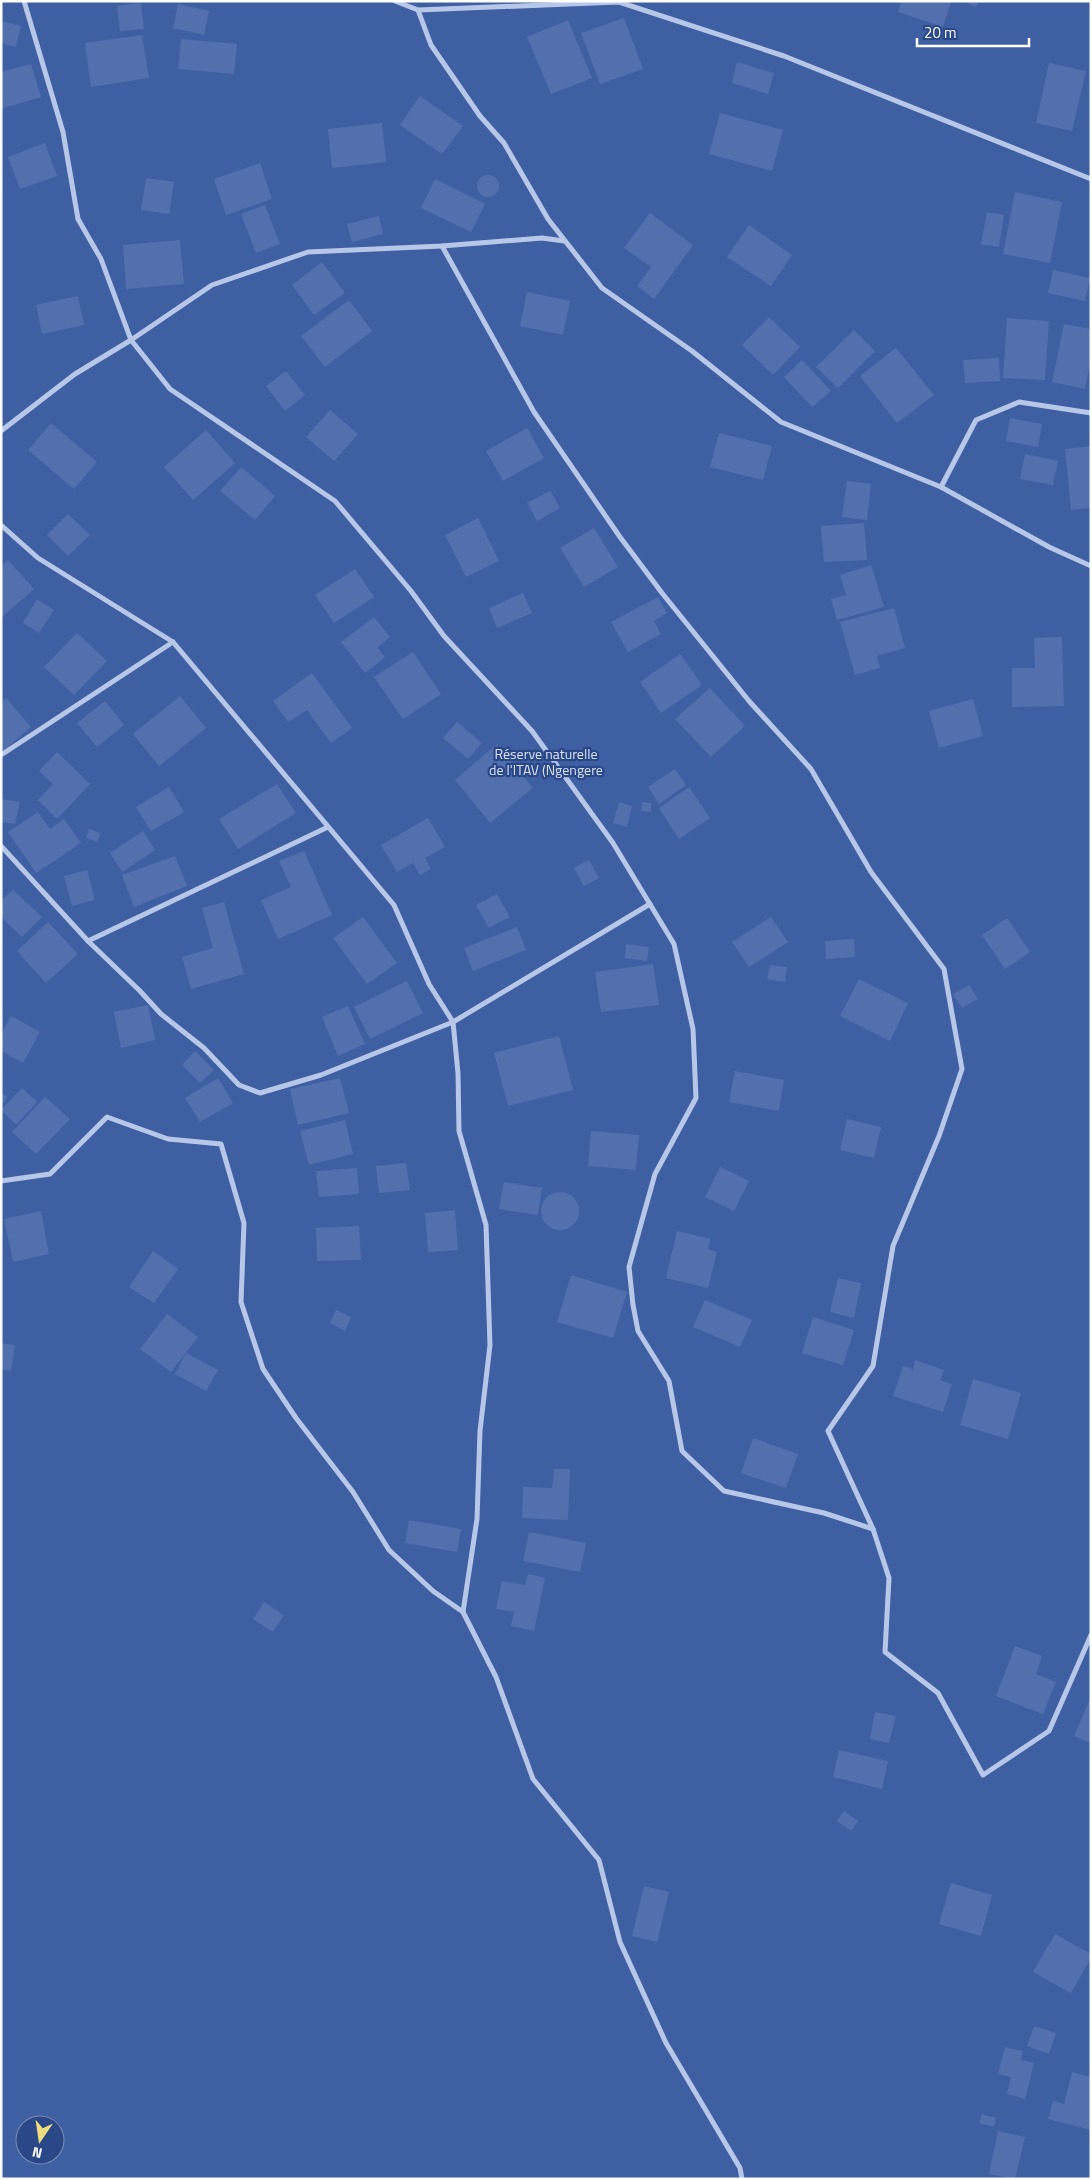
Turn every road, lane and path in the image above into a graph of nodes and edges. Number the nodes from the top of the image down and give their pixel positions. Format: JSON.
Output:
{"nodes":[{"id":1,"x":24,"y":1,"type":"edge"},
{"id":2,"x":395,"y":1,"type":"edge"},
{"id":3,"x":418,"y":10,"type":"junction"},
{"id":4,"x":1091,"y":179,"type":"edge"},
{"id":5,"x":564,"y":240,"type":"junction"},
{"id":6,"x":442,"y":246,"type":"junction"},
{"id":7,"x":131,"y":340,"type":"junction"},
{"id":8,"x":1091,"y":413,"type":"edge"},
{"id":9,"x":1,"y":431,"type":"edge"},
{"id":10,"x":941,"y":488,"type":"junction"},
{"id":11,"x":1,"y":525,"type":"edge"},
{"id":12,"x":1091,"y":566,"type":"edge"},
{"id":13,"x":173,"y":642,"type":"junction"},
{"id":14,"x":1,"y":755,"type":"edge"},
{"id":15,"x":328,"y":827,"type":"junction"},
{"id":16,"x":1,"y":846,"type":"edge"},
{"id":17,"x":650,"y":904,"type":"junction"},
{"id":18,"x":88,"y":941,"type":"junction"},
{"id":19,"x":453,"y":1022,"type":"junction"},
{"id":20,"x":1,"y":1181,"type":"edge"},
{"id":21,"x":873,"y":1529,"type":"junction"},
{"id":22,"x":463,"y":1612,"type":"junction"},
{"id":23,"x":1091,"y":1635,"type":"edge"},
{"id":24,"x":742,"y":2179,"type":"edge"}],
"edges":[{"from":1,"to":7,"type":"street"},
{"from":2,"to":3,"type":"street"},
{"from":3,"to":4,"type":"street"},
{"from":3,"to":5,"type":"street"},
{"from":5,"to":6,"type":"street"},
{"from":5,"to":10,"type":"street"},
{"from":6,"to":7,"type":"street"},
{"from":6,"to":21,"type":"street"},
{"from":7,"to":9,"type":"street"},
{"from":7,"to":17,"type":"street"},
{"from":8,"to":10,"type":"street"},
{"from":10,"to":12,"type":"street"},
{"from":11,"to":13,"type":"street"},
{"from":13,"to":14,"type":"street"},
{"from":13,"to":15,"type":"street"},
{"from":15,"to":18,"type":"street"},
{"from":15,"to":19,"type":"street"},
{"from":16,"to":18,"type":"street"},
{"from":17,"to":19,"type":"street"},
{"from":17,"to":21,"type":"street"},
{"from":18,"to":19,"type":"street"},
{"from":19,"to":22,"type":"street"},
{"from":20,"to":22,"type":"street"},
{"from":21,"to":23,"type":"street"},
{"from":22,"to":24,"type":"street"}]}
